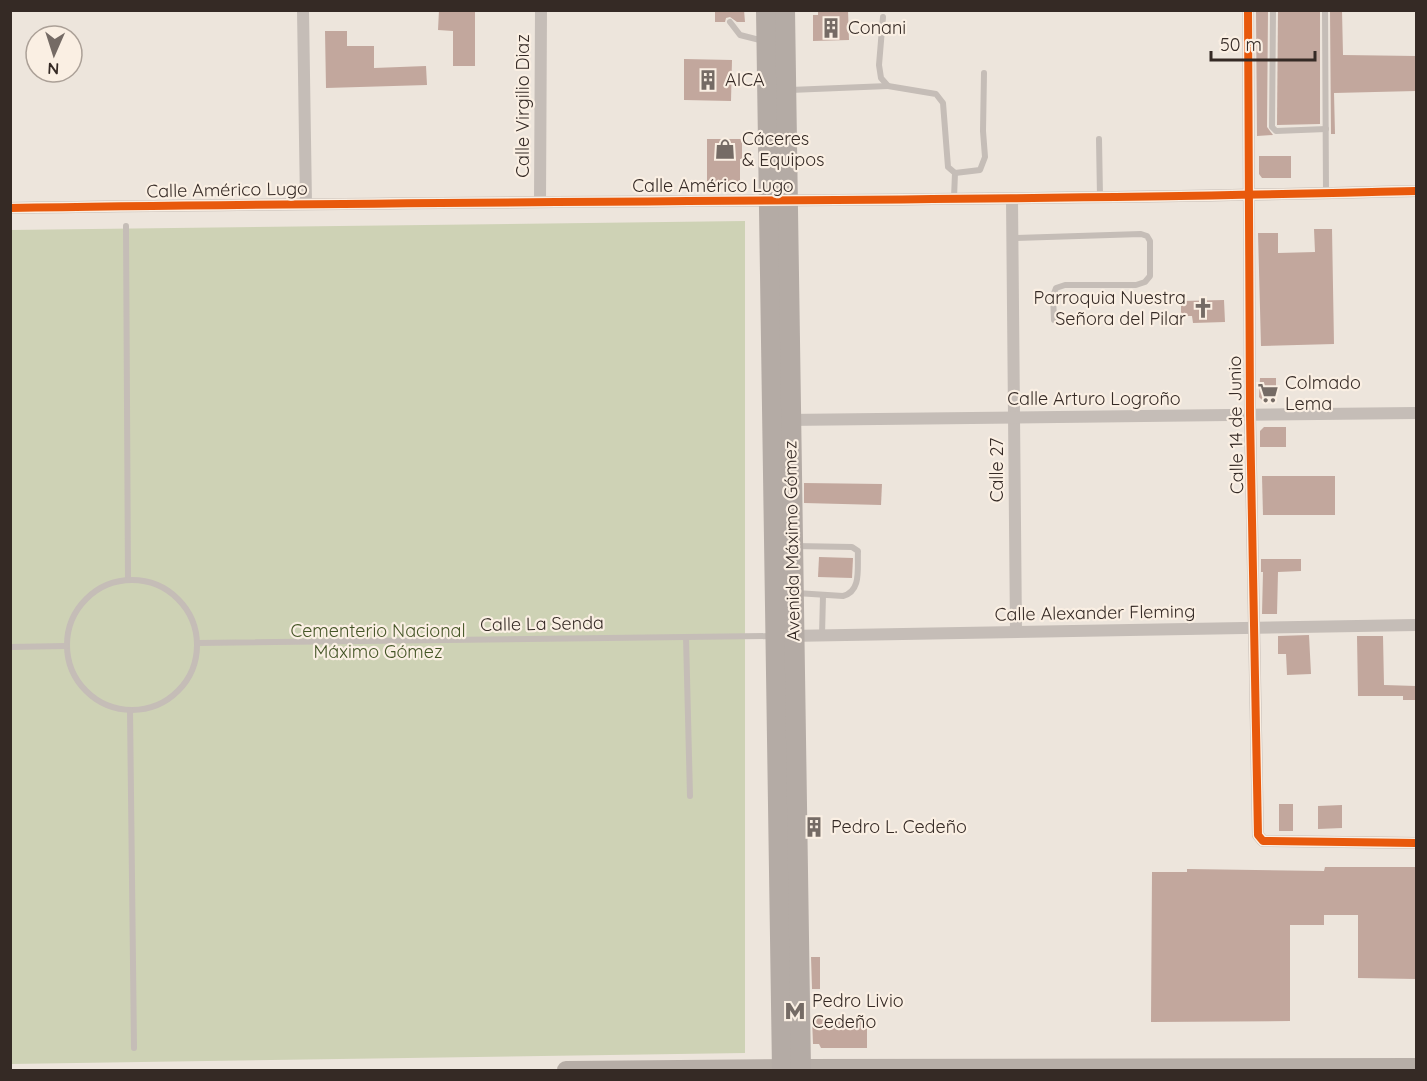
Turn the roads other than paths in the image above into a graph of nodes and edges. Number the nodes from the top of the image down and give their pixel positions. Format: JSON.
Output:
{"nodes":[{"id":1,"x":303,"y":10,"type":"edge"},
{"id":2,"x":541,"y":10,"type":"edge"},
{"id":3,"x":766,"y":10,"type":"edge"},
{"id":4,"x":785,"y":10,"type":"edge"},
{"id":5,"x":1248,"y":10,"type":"edge"},
{"id":6,"x":1272,"y":10,"type":"edge"},
{"id":7,"x":1325,"y":10,"type":"edge"},
{"id":8,"x":883,"y":17,"type":"dead end"},
{"id":9,"x":730,"y":22,"type":"dead end"},
{"id":10,"x":767,"y":42,"type":"junction"},
{"id":11,"x":984,"y":73,"type":"dead end"},
{"id":12,"x":888,"y":86,"type":"junction"},
{"id":13,"x":786,"y":90,"type":"junction"},
{"id":14,"x":1326,"y":129,"type":"junction"},
{"id":15,"x":1099,"y":139,"type":"dead end"},
{"id":16,"x":955,"y":173,"type":"junction"},
{"id":17,"x":1416,"y":191,"type":"edge"},
{"id":18,"x":1326,"y":194,"type":"junction"},
{"id":19,"x":1250,"y":195,"type":"junction"},
{"id":20,"x":1100,"y":198,"type":"junction"},
{"id":21,"x":954,"y":199,"type":"junction"},
{"id":22,"x":1012,"y":199,"type":"junction"},
{"id":23,"x":779,"y":200,"type":"junction"},
{"id":24,"x":540,"y":201,"type":"junction"},
{"id":25,"x":306,"y":204,"type":"junction"},
{"id":26,"x":10,"y":208,"type":"edge"},
{"id":27,"x":126,"y":225,"type":"dead end"},
{"id":28,"x":1013,"y":238,"type":"junction"},
{"id":29,"x":1054,"y":320,"type":"dead end"},
{"id":30,"x":1416,"y":413,"type":"edge"},
{"id":31,"x":1250,"y":415,"type":"junction"},
{"id":32,"x":1015,"y":417,"type":"junction"},
{"id":33,"x":781,"y":420,"type":"junction"},
{"id":34,"x":792,"y":545,"type":"junction"},
{"id":35,"x":128,"y":580,"type":"junction"},
{"id":36,"x":793,"y":593,"type":"junction"},
{"id":37,"x":823,"y":595,"type":"junction"},
{"id":38,"x":1416,"y":625,"type":"edge"},
{"id":39,"x":1254,"y":628,"type":"junction"},
{"id":40,"x":1016,"y":632,"type":"junction"},
{"id":41,"x":822,"y":635,"type":"junction"},
{"id":42,"x":784,"y":636,"type":"junction"},
{"id":43,"x":686,"y":637,"type":"junction"},
{"id":44,"x":197,"y":643,"type":"junction"},
{"id":45,"x":66,"y":646,"type":"junction"},
{"id":46,"x":10,"y":647,"type":"edge"},
{"id":47,"x":130,"y":710,"type":"junction"},
{"id":48,"x":690,"y":796,"type":"dead end"},
{"id":49,"x":1416,"y":843,"type":"edge"},
{"id":50,"x":134,"y":1048,"type":"dead end"},
{"id":51,"x":1416,"y":1067,"type":"edge"},
{"id":52,"x":792,"y":1069,"type":"edge"},
{"id":53,"x":566,"y":1071,"type":"edge"}],
"edges":[{"from":1,"to":25,"type":"street"},
{"from":2,"to":24,"type":"street","name":"Calle Virgilio Diaz"},
{"from":3,"to":10,"type":"main road","name":"Avenida Máximo Gómez"},
{"from":4,"to":13,"type":"main road","name":"Avenida Máximo Gómez"},
{"from":5,"to":19,"type":"street","name":"Calle 14 de Junio"},
{"from":6,"to":14,"type":"lane"},
{"from":7,"to":14,"type":"lane"},
{"from":8,"to":12,"type":"lane"},
{"from":9,"to":10,"type":"lane"},
{"from":10,"to":23,"type":"main road","name":"Avenida Máximo Gómez"},
{"from":11,"to":16,"type":"lane"},
{"from":12,"to":13,"type":"lane"},
{"from":12,"to":16,"type":"lane"},
{"from":13,"to":23,"type":"main road","name":"Avenida Máximo Gómez"},
{"from":14,"to":18,"type":"lane"},
{"from":15,"to":20,"type":"lane"},
{"from":16,"to":21,"type":"lane"},
{"from":17,"to":18,"type":"street","name":"Calle Américo Lugo"},
{"from":18,"to":19,"type":"street","name":"Calle Américo Lugo"},
{"from":19,"to":20,"type":"street","name":"Calle Américo Lugo"},
{"from":19,"to":31,"type":"street","name":"Calle 14 de Junio"},
{"from":20,"to":22,"type":"street","name":"Calle Américo Lugo"},
{"from":21,"to":22,"type":"street","name":"Calle Américo Lugo"},
{"from":21,"to":23,"type":"street","name":"Calle Américo Lugo"},
{"from":22,"to":28,"type":"street","name":"Calle 27"},
{"from":23,"to":24,"type":"street","name":"Calle Américo Lugo"},
{"from":23,"to":33,"type":"main road","name":"Avenida Máximo Gómez"},
{"from":24,"to":25,"type":"street","name":"Calle Américo Lugo"},
{"from":25,"to":26,"type":"street","name":"Calle Américo Lugo"},
{"from":27,"to":35,"type":"lane"},
{"from":28,"to":29,"type":"lane"},
{"from":28,"to":32,"type":"street","name":"Calle 27"},
{"from":30,"to":31,"type":"street","name":"Calle Arturo Logroño"},
{"from":31,"to":32,"type":"street","name":"Calle Arturo Logroño"},
{"from":31,"to":39,"type":"street","name":"Calle 14 de Junio"},
{"from":32,"to":33,"type":"street","name":"Calle Arturo Logroño"},
{"from":32,"to":40,"type":"street","name":"Calle 27"},
{"from":33,"to":34,"type":"main road","name":"Avenida Máximo Gómez"},
{"from":33,"to":42,"type":"main road","name":"Avenida Máximo Gómez"},
{"from":34,"to":36,"type":"main road","name":"Avenida Máximo Gómez"},
{"from":34,"to":37,"type":"lane"},
{"from":35,"to":44,"type":"lane"},
{"from":35,"to":45,"type":"lane"},
{"from":36,"to":37,"type":"lane"},
{"from":36,"to":42,"type":"main road","name":"Avenida Máximo Gómez"},
{"from":37,"to":41,"type":"lane"},
{"from":38,"to":39,"type":"street","name":"Calle Alexander Fleming"},
{"from":39,"to":40,"type":"street","name":"Calle Alexander Fleming"},
{"from":39,"to":49,"type":"street","name":"Calle 14 de Junio"},
{"from":40,"to":41,"type":"street","name":"Calle Alexander Fleming"},
{"from":41,"to":42,"type":"street","name":"Calle Alexander Fleming"},
{"from":42,"to":43,"type":"lane","name":"Calle La Senda"},
{"from":42,"to":52,"type":"main road","name":"Avenida Máximo Gómez"},
{"from":43,"to":44,"type":"lane","name":"Calle La Senda"},
{"from":43,"to":48,"type":"lane"},
{"from":44,"to":47,"type":"lane"},
{"from":45,"to":46,"type":"lane"},
{"from":45,"to":47,"type":"lane"},
{"from":47,"to":50,"type":"lane"},
{"from":51,"to":52,"type":"main road"},
{"from":52,"to":53,"type":"main road"}]}
